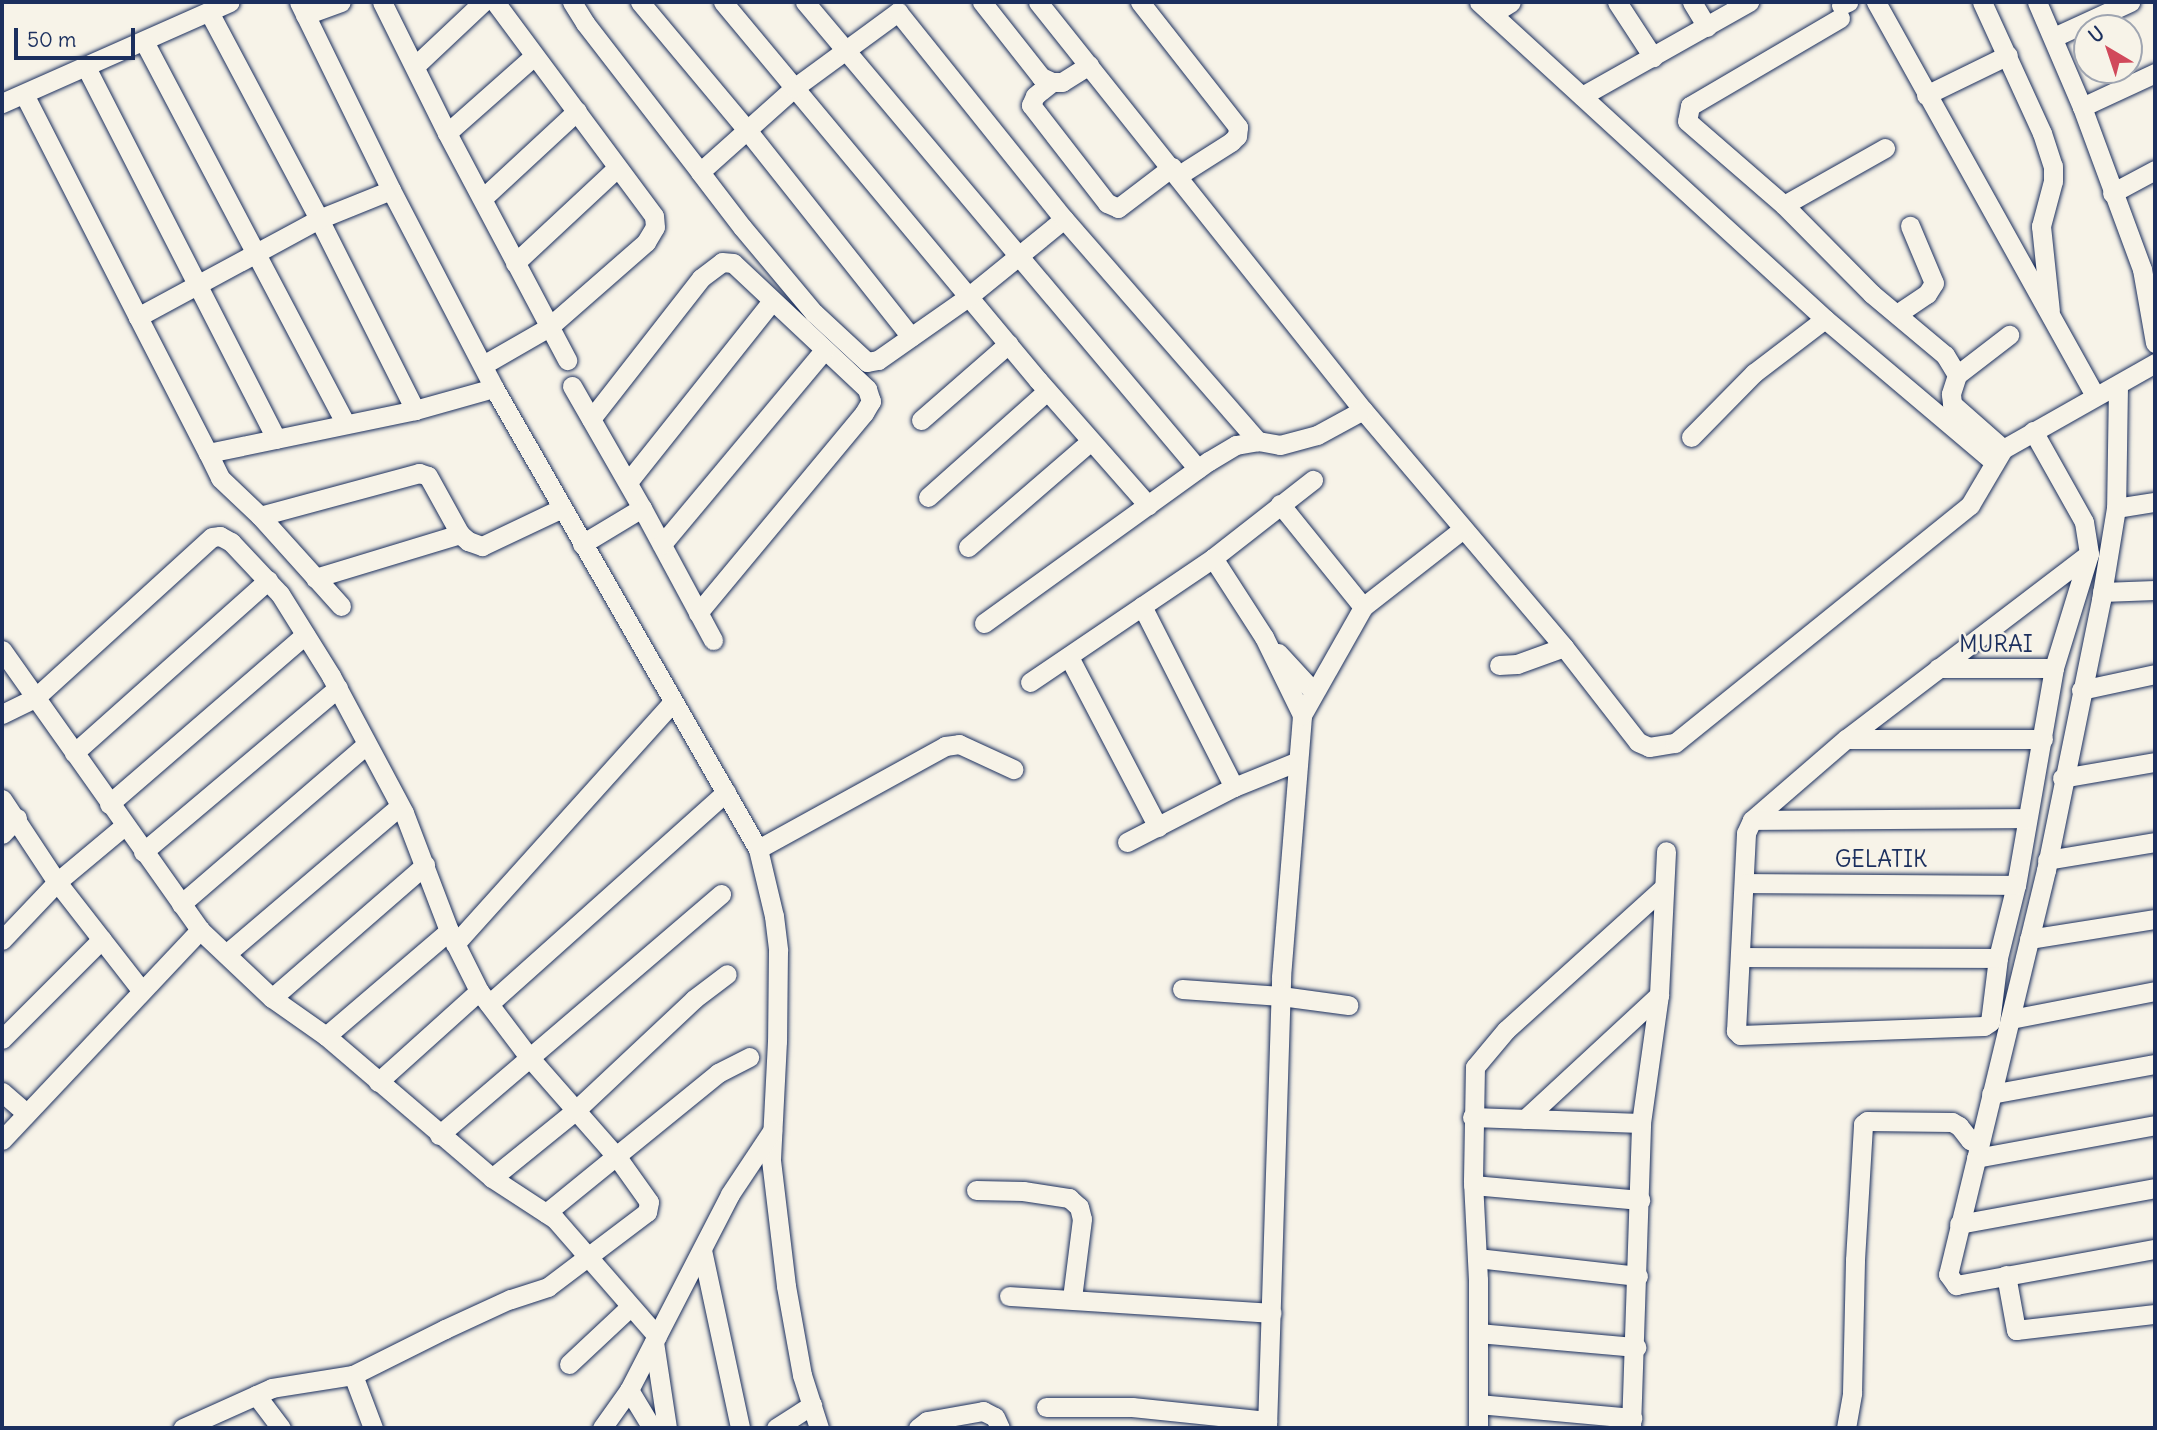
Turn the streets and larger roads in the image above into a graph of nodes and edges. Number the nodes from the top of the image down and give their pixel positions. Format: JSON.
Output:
{"nodes":[{"id":1,"x":230,"y":2,"type":"edge"},
{"id":2,"x":341,"y":2,"type":"edge"},
{"id":3,"x":382,"y":2,"type":"edge"},
{"id":4,"x":484,"y":2,"type":"edge"},
{"id":5,"x":495,"y":2,"type":"edge"},
{"id":6,"x":572,"y":2,"type":"edge"},
{"id":7,"x":640,"y":2,"type":"edge"},
{"id":8,"x":723,"y":2,"type":"edge"},
{"id":9,"x":805,"y":2,"type":"edge"},
{"id":10,"x":982,"y":2,"type":"edge"},
{"id":11,"x":1038,"y":2,"type":"edge"},
{"id":12,"x":1140,"y":2,"type":"edge"},
{"id":13,"x":1511,"y":2,"type":"edge"},
{"id":14,"x":1617,"y":2,"type":"edge"},
{"id":15,"x":1692,"y":2,"type":"edge"},
{"id":16,"x":1749,"y":2,"type":"edge"},
{"id":17,"x":1876,"y":2,"type":"edge"},
{"id":18,"x":1982,"y":2,"type":"edge"},
{"id":19,"x":2037,"y":2,"type":"edge"},
{"id":20,"x":2124,"y":3,"type":"edge"},
{"id":21,"x":894,"y":7,"type":"edge"},
{"id":22,"x":1486,"y":8,"type":"edge"},
{"id":23,"x":1843,"y":8,"type":"edge"},
{"id":24,"x":302,"y":9,"type":"edge"},
{"id":25,"x":209,"y":12,"type":"junction"},
{"id":26,"x":1707,"y":27,"type":"junction"},
{"id":27,"x":2054,"y":37,"type":"junction"},
{"id":28,"x":147,"y":47,"type":"dead end"},
{"id":29,"x":845,"y":51,"type":"junction"},
{"id":30,"x":2008,"y":55,"type":"junction"},
{"id":31,"x":534,"y":56,"type":"junction"},
{"id":32,"x":1653,"y":57,"type":"junction"},
{"id":33,"x":1089,"y":65,"type":"junction"},
{"id":34,"x":415,"y":66,"type":"junction"},
{"id":35,"x":89,"y":73,"type":"dead end"},
{"id":36,"x":2155,"y":73,"type":"edge"},
{"id":37,"x":1052,"y":82,"type":"junction"},
{"id":38,"x":794,"y":88,"type":"junction"},
{"id":39,"x":1926,"y":95,"type":"junction"},
{"id":40,"x":1582,"y":96,"type":"junction"},
{"id":41,"x":27,"y":100,"type":"dead end"},
{"id":42,"x":2,"y":103,"type":"edge"},
{"id":43,"x":2082,"y":107,"type":"junction"},
{"id":44,"x":577,"y":111,"type":"junction"},
{"id":45,"x":747,"y":130,"type":"junction"},
{"id":46,"x":447,"y":133,"type":"junction"},
{"id":47,"x":1885,"y":148,"type":"dead end"},
{"id":48,"x":617,"y":168,"type":"junction"},
{"id":49,"x":2155,"y":170,"type":"edge"},
{"id":50,"x":1175,"y":171,"type":"junction"},
{"id":51,"x":700,"y":172,"type":"junction"},
{"id":52,"x":391,"y":190,"type":"junction"},
{"id":53,"x":2112,"y":193,"type":"junction"},
{"id":54,"x":483,"y":198,"type":"junction"},
{"id":55,"x":1784,"y":205,"type":"junction"},
{"id":56,"x":319,"y":219,"type":"junction"},
{"id":57,"x":1064,"y":219,"type":"junction"},
{"id":58,"x":1910,"y":226,"type":"dead end"},
{"id":59,"x":255,"y":254,"type":"junction"},
{"id":60,"x":1020,"y":257,"type":"junction"},
{"id":61,"x":515,"y":263,"type":"junction"},
{"id":62,"x":2149,"y":266,"type":"edge"},
{"id":63,"x":198,"y":285,"type":"junction"},
{"id":64,"x":968,"y":297,"type":"junction"},
{"id":65,"x":772,"y":301,"type":"junction"},
{"id":66,"x":1898,"y":314,"type":"junction"},
{"id":67,"x":2050,"y":316,"type":"junction"},
{"id":68,"x":138,"y":317,"type":"junction"},
{"id":69,"x":1825,"y":319,"type":"junction"},
{"id":70,"x":549,"y":327,"type":"junction"},
{"id":71,"x":2009,"y":335,"type":"dead end"},
{"id":72,"x":911,"y":337,"type":"junction"},
{"id":73,"x":2155,"y":343,"type":"edge"},
{"id":74,"x":1008,"y":344,"type":"junction"},
{"id":75,"x":824,"y":349,"type":"junction"},
{"id":76,"x":567,"y":359,"type":"dead end"},
{"id":77,"x":2155,"y":363,"type":"edge"},
{"id":78,"x":483,"y":365,"type":"junction"},
{"id":79,"x":1957,"y":375,"type":"junction"},
{"id":80,"x":572,"y":386,"type":"dead end"},
{"id":81,"x":2118,"y":386,"type":"junction"},
{"id":82,"x":495,"y":388,"type":"junction"},
{"id":83,"x":1047,"y":391,"type":"junction"},
{"id":84,"x":2095,"y":396,"type":"junction"},
{"id":85,"x":415,"y":410,"type":"junction"},
{"id":86,"x":1363,"y":410,"type":"junction"},
{"id":87,"x":591,"y":419,"type":"junction"},
{"id":88,"x":921,"y":420,"type":"dead end"},
{"id":89,"x":346,"y":424,"type":"junction"},
{"id":90,"x":2033,"y":431,"type":"junction"},
{"id":91,"x":1691,"y":437,"type":"dead end"},
{"id":92,"x":276,"y":439,"type":"junction"},
{"id":93,"x":1091,"y":441,"type":"junction"},
{"id":94,"x":1258,"y":441,"type":"junction"},
{"id":95,"x":208,"y":453,"type":"junction"},
{"id":96,"x":1998,"y":456,"type":"junction"},
{"id":97,"x":1198,"y":469,"type":"junction"},
{"id":98,"x":1313,"y":480,"type":"dead end"},
{"id":99,"x":628,"y":482,"type":"junction"},
{"id":100,"x":928,"y":497,"type":"dead end"},
{"id":101,"x":2155,"y":502,"type":"edge"},
{"id":102,"x":1280,"y":504,"type":"junction"},
{"id":103,"x":1148,"y":505,"type":"junction"},
{"id":104,"x":562,"y":508,"type":"junction"},
{"id":105,"x":642,"y":508,"type":"junction"},
{"id":106,"x":2116,"y":508,"type":"junction"},
{"id":107,"x":260,"y":516,"type":"junction"},
{"id":108,"x":1463,"y":529,"type":"junction"},
{"id":109,"x":460,"y":534,"type":"junction"},
{"id":110,"x":582,"y":544,"type":"junction"},
{"id":111,"x":662,"y":544,"type":"junction"},
{"id":112,"x":968,"y":547,"type":"dead end"},
{"id":113,"x":2089,"y":554,"type":"junction"},
{"id":114,"x":1213,"y":558,"type":"junction"},
{"id":115,"x":315,"y":578,"type":"junction"},
{"id":116,"x":268,"y":580,"type":"junction"},
{"id":117,"x":2155,"y":590,"type":"edge"},
{"id":118,"x":2102,"y":592,"type":"junction"},
{"id":119,"x":341,"y":606,"type":"dead end"},
{"id":120,"x":1142,"y":606,"type":"junction"},
{"id":121,"x":1363,"y":607,"type":"junction"},
{"id":122,"x":698,"y":612,"type":"junction"},
{"id":123,"x":984,"y":623,"type":"dead end"},
{"id":124,"x":305,"y":635,"type":"junction"},
{"id":125,"x":1264,"y":637,"type":"junction"},
{"id":126,"x":713,"y":640,"type":"dead end"},
{"id":127,"x":1564,"y":647,"type":"junction"},
{"id":128,"x":2,"y":650,"type":"edge"},
{"id":129,"x":1069,"y":657,"type":"junction"},
{"id":130,"x":1499,"y":665,"type":"dead end"},
{"id":131,"x":1938,"y":668,"type":"junction"},
{"id":132,"x":2054,"y":668,"type":"junction"},
{"id":133,"x":2155,"y":674,"type":"edge"},
{"id":134,"x":1030,"y":682,"type":"dead end"},
{"id":135,"x":338,"y":688,"type":"junction"},
{"id":136,"x":2081,"y":690,"type":"junction"},
{"id":137,"x":1314,"y":692,"type":"junction"},
{"id":138,"x":35,"y":698,"type":"junction"},
{"id":139,"x":673,"y":703,"type":"junction"},
{"id":140,"x":2,"y":714,"type":"edge"},
{"id":141,"x":1302,"y":715,"type":"junction"},
{"id":142,"x":1846,"y":739,"type":"junction"},
{"id":143,"x":2043,"y":739,"type":"junction"},
{"id":144,"x":368,"y":744,"type":"junction"},
{"id":145,"x":74,"y":753,"type":"junction"},
{"id":146,"x":1296,"y":762,"type":"junction"},
{"id":147,"x":2155,"y":762,"type":"edge"},
{"id":148,"x":1013,"y":769,"type":"dead end"},
{"id":149,"x":2062,"y":778,"type":"junction"},
{"id":150,"x":1234,"y":787,"type":"junction"},
{"id":151,"x":726,"y":792,"type":"junction"},
{"id":152,"x":2,"y":799,"type":"edge"},
{"id":153,"x":109,"y":804,"type":"junction"},
{"id":154,"x":400,"y":806,"type":"junction"},
{"id":155,"x":17,"y":818,"type":"junction"},
{"id":156,"x":2027,"y":818,"type":"junction"},
{"id":157,"x":1752,"y":820,"type":"junction"},
{"id":158,"x":124,"y":826,"type":"junction"},
{"id":159,"x":1158,"y":827,"type":"junction"},
{"id":160,"x":2,"y":834,"type":"edge"},
{"id":161,"x":1127,"y":842,"type":"dead end"},
{"id":162,"x":2155,"y":842,"type":"edge"},
{"id":163,"x":758,"y":849,"type":"junction"},
{"id":164,"x":1666,"y":850,"type":"dead end"},
{"id":165,"x":143,"y":852,"type":"junction"},
{"id":166,"x":2047,"y":860,"type":"junction"},
{"id":167,"x":425,"y":865,"type":"junction"},
{"id":168,"x":57,"y":882,"type":"junction"},
{"id":169,"x":1746,"y":883,"type":"junction"},
{"id":170,"x":2016,"y":885,"type":"junction"},
{"id":171,"x":1663,"y":888,"type":"junction"},
{"id":172,"x":721,"y":894,"type":"dead end"},
{"id":173,"x":181,"y":904,"type":"junction"},
{"id":174,"x":2155,"y":919,"type":"edge"},
{"id":175,"x":200,"y":930,"type":"junction"},
{"id":176,"x":452,"y":938,"type":"junction"},
{"id":177,"x":102,"y":939,"type":"junction"},
{"id":178,"x":2029,"y":939,"type":"junction"},
{"id":179,"x":2,"y":940,"type":"edge"},
{"id":180,"x":226,"y":954,"type":"junction"},
{"id":181,"x":1741,"y":957,"type":"junction"},
{"id":182,"x":1998,"y":958,"type":"junction"},
{"id":183,"x":727,"y":974,"type":"dead end"},
{"id":184,"x":1281,"y":988,"type":"junction"},
{"id":185,"x":1182,"y":989,"type":"dead end"},
{"id":186,"x":142,"y":991,"type":"junction"},
{"id":187,"x":2155,"y":991,"type":"edge"},
{"id":188,"x":1659,"y":995,"type":"junction"},
{"id":189,"x":272,"y":998,"type":"junction"},
{"id":190,"x":484,"y":998,"type":"junction"},
{"id":191,"x":1348,"y":1005,"type":"dead end"},
{"id":192,"x":2011,"y":1019,"type":"junction"},
{"id":193,"x":326,"y":1036,"type":"junction"},
{"id":194,"x":2,"y":1039,"type":"edge"},
{"id":195,"x":529,"y":1057,"type":"junction"},
{"id":196,"x":749,"y":1057,"type":"dead end"},
{"id":197,"x":2155,"y":1064,"type":"edge"},
{"id":198,"x":378,"y":1082,"type":"junction"},
{"id":199,"x":2,"y":1092,"type":"edge"},
{"id":200,"x":1991,"y":1094,"type":"junction"},
{"id":201,"x":576,"y":1110,"type":"junction"},
{"id":202,"x":26,"y":1113,"type":"junction"},
{"id":203,"x":1472,"y":1117,"type":"junction"},
{"id":204,"x":1525,"y":1119,"type":"junction"},
{"id":205,"x":1641,"y":1123,"type":"junction"},
{"id":206,"x":2155,"y":1125,"type":"edge"},
{"id":207,"x":772,"y":1130,"type":"junction"},
{"id":208,"x":439,"y":1135,"type":"junction"},
{"id":209,"x":2,"y":1140,"type":"edge"},
{"id":210,"x":1978,"y":1151,"type":"junction"},
{"id":211,"x":617,"y":1157,"type":"junction"},
{"id":212,"x":492,"y":1178,"type":"junction"},
{"id":213,"x":1473,"y":1185,"type":"junction"},
{"id":214,"x":2155,"y":1188,"type":"edge"},
{"id":215,"x":976,"y":1190,"type":"dead end"},
{"id":216,"x":1640,"y":1200,"type":"junction"},
{"id":217,"x":546,"y":1213,"type":"junction"},
{"id":218,"x":1959,"y":1224,"type":"junction"},
{"id":219,"x":2155,"y":1249,"type":"edge"},
{"id":220,"x":702,"y":1250,"type":"junction"},
{"id":221,"x":1477,"y":1258,"type":"junction"},
{"id":222,"x":588,"y":1259,"type":"junction"},
{"id":223,"x":2006,"y":1275,"type":"junction"},
{"id":224,"x":1638,"y":1276,"type":"junction"},
{"id":225,"x":1009,"y":1296,"type":"dead end"},
{"id":226,"x":1072,"y":1298,"type":"junction"},
{"id":227,"x":630,"y":1307,"type":"junction"},
{"id":228,"x":1271,"y":1313,"type":"junction"},
{"id":229,"x":2155,"y":1314,"type":"edge"},
{"id":230,"x":1478,"y":1333,"type":"junction"},
{"id":231,"x":655,"y":1339,"type":"junction"},
{"id":232,"x":1636,"y":1347,"type":"junction"},
{"id":233,"x":569,"y":1364,"type":"dead end"},
{"id":234,"x":353,"y":1375,"type":"junction"},
{"id":235,"x":629,"y":1390,"type":"junction"},
{"id":236,"x":256,"y":1395,"type":"junction"},
{"id":237,"x":1478,"y":1404,"type":"junction"},
{"id":238,"x":812,"y":1405,"type":"junction"},
{"id":239,"x":1046,"y":1407,"type":"dead end"},
{"id":240,"x":1559,"y":1420,"type":"edge"},
{"id":241,"x":1632,"y":1423,"type":"edge"},
{"id":242,"x":1267,"y":1424,"type":"edge"},
{"id":243,"x":183,"y":1428,"type":"edge"},
{"id":244,"x":281,"y":1428,"type":"edge"},
{"id":245,"x":373,"y":1428,"type":"edge"},
{"id":246,"x":602,"y":1428,"type":"edge"},
{"id":247,"x":652,"y":1428,"type":"edge"},
{"id":248,"x":667,"y":1428,"type":"edge"},
{"id":249,"x":740,"y":1428,"type":"edge"},
{"id":250,"x":775,"y":1428,"type":"edge"},
{"id":251,"x":819,"y":1428,"type":"edge"},
{"id":252,"x":918,"y":1428,"type":"edge"},
{"id":253,"x":1000,"y":1428,"type":"edge"},
{"id":254,"x":1478,"y":1428,"type":"edge"},
{"id":255,"x":1846,"y":1428,"type":"edge"}],
"edges":[{"from":1,"to":25,"type":"street"},
{"from":2,"to":24,"type":"street"},
{"from":3,"to":34,"type":"street"},
{"from":4,"to":34,"type":"street"},
{"from":5,"to":31,"type":"street"},
{"from":6,"to":51,"type":"street"},
{"from":7,"to":45,"type":"street"},
{"from":8,"to":38,"type":"street"},
{"from":9,"to":29,"type":"street"},
{"from":10,"to":37,"type":"street"},
{"from":11,"to":33,"type":"street"},
{"from":12,"to":50,"type":"street"},
{"from":13,"to":22,"type":"street"},
{"from":14,"to":32,"type":"street"},
{"from":15,"to":26,"type":"street"},
{"from":16,"to":26,"type":"street"},
{"from":17,"to":39,"type":"street"},
{"from":18,"to":30,"type":"street"},
{"from":19,"to":27,"type":"street"},
{"from":20,"to":27,"type":"street"},
{"from":21,"to":29,"type":"street"},
{"from":21,"to":57,"type":"street"},
{"from":22,"to":40,"type":"street"},
{"from":23,"to":55,"type":"street"},
{"from":24,"to":52,"type":"street"},
{"from":25,"to":42,"type":"street"},
{"from":25,"to":56,"type":"street"},
{"from":26,"to":32,"type":"street"},
{"from":27,"to":43,"type":"street"},
{"from":28,"to":59,"type":"street"},
{"from":29,"to":38,"type":"street"},
{"from":29,"to":60,"type":"street"},
{"from":30,"to":39,"type":"street"},
{"from":30,"to":67,"type":"street"},
{"from":31,"to":44,"type":"street"},
{"from":31,"to":46,"type":"street"},
{"from":32,"to":40,"type":"street"},
{"from":33,"to":37,"type":"street"},
{"from":33,"to":50,"type":"street"},
{"from":34,"to":46,"type":"street"},
{"from":35,"to":63,"type":"street"},
{"from":36,"to":43,"type":"street"},
{"from":37,"to":50,"type":"street"},
{"from":38,"to":45,"type":"street"},
{"from":38,"to":64,"type":"street"},
{"from":39,"to":67,"type":"street"},
{"from":40,"to":69,"type":"street"},
{"from":41,"to":68,"type":"street"},
{"from":43,"to":53,"type":"street"},
{"from":44,"to":48,"type":"street"},
{"from":44,"to":54,"type":"street"},
{"from":45,"to":51,"type":"street"},
{"from":45,"to":72,"type":"street"},
{"from":46,"to":54,"type":"street"},
{"from":47,"to":55,"type":"street"},
{"from":48,"to":61,"type":"street"},
{"from":48,"to":70,"type":"street"},
{"from":49,"to":53,"type":"street"},
{"from":50,"to":86,"type":"street"},
{"from":51,"to":72,"type":"street"},
{"from":52,"to":56,"type":"street"},
{"from":52,"to":78,"type":"street"},
{"from":53,"to":62,"type":"street"},
{"from":54,"to":61,"type":"street"},
{"from":55,"to":66,"type":"street"},
{"from":56,"to":59,"type":"street"},
{"from":56,"to":85,"type":"street"},
{"from":57,"to":60,"type":"street"},
{"from":57,"to":94,"type":"street"},
{"from":58,"to":66,"type":"street"},
{"from":59,"to":63,"type":"street"},
{"from":59,"to":89,"type":"street"},
{"from":60,"to":64,"type":"street"},
{"from":60,"to":97,"type":"street"},
{"from":61,"to":70,"type":"street"},
{"from":62,"to":73,"type":"street"},
{"from":63,"to":68,"type":"street"},
{"from":63,"to":92,"type":"street"},
{"from":64,"to":72,"type":"street"},
{"from":64,"to":74,"type":"street"},
{"from":65,"to":75,"type":"street"},
{"from":65,"to":87,"type":"street"},
{"from":65,"to":99,"type":"street"},
{"from":66,"to":79,"type":"street"},
{"from":67,"to":84,"type":"street"},
{"from":68,"to":95,"type":"street"},
{"from":69,"to":91,"type":"street"},
{"from":69,"to":96,"type":"street"},
{"from":70,"to":76,"type":"street"},
{"from":70,"to":78,"type":"street"},
{"from":71,"to":79,"type":"street"},
{"from":74,"to":83,"type":"street"},
{"from":74,"to":88,"type":"street"},
{"from":75,"to":111,"type":"street"},
{"from":75,"to":122,"type":"street"},
{"from":77,"to":81,"type":"street"},
{"from":78,"to":82,"type":"street"},
{"from":79,"to":96,"type":"street"},
{"from":80,"to":87,"type":"street"},
{"from":81,"to":84,"type":"street"},
{"from":81,"to":106,"type":"street"},
{"from":82,"to":85,"type":"street"},
{"from":82,"to":104,"type":"street"},
{"from":83,"to":93,"type":"street"},
{"from":83,"to":100,"type":"street"},
{"from":84,"to":90,"type":"street"},
{"from":85,"to":89,"type":"street"},
{"from":86,"to":94,"type":"street"},
{"from":86,"to":108,"type":"street"},
{"from":87,"to":99,"type":"street"},
{"from":89,"to":92,"type":"street"},
{"from":90,"to":96,"type":"street"},
{"from":90,"to":113,"type":"street"},
{"from":92,"to":95,"type":"street"},
{"from":93,"to":103,"type":"street"},
{"from":93,"to":112,"type":"street"},
{"from":94,"to":97,"type":"street"},
{"from":95,"to":107,"type":"street"},
{"from":96,"to":127,"type":"street"},
{"from":97,"to":103,"type":"street"},
{"from":98,"to":102,"type":"street"},
{"from":99,"to":105,"type":"street"},
{"from":101,"to":106,"type":"street"},
{"from":102,"to":114,"type":"street"},
{"from":102,"to":121,"type":"street"},
{"from":103,"to":123,"type":"street"},
{"from":104,"to":109,"type":"street"},
{"from":104,"to":110,"type":"street"},
{"from":105,"to":110,"type":"street"},
{"from":105,"to":111,"type":"street"},
{"from":106,"to":118,"type":"street"},
{"from":107,"to":109,"type":"street"},
{"from":107,"to":115,"type":"street"},
{"from":108,"to":121,"type":"street"},
{"from":108,"to":127,"type":"street"},
{"from":109,"to":115,"type":"street"},
{"from":110,"to":139,"type":"street"},
{"from":111,"to":122,"type":"street"},
{"from":113,"to":131,"type":"street"},
{"from":113,"to":132,"type":"street"},
{"from":114,"to":120,"type":"street"},
{"from":114,"to":125,"type":"street"},
{"from":115,"to":119,"type":"street"},
{"from":116,"to":124,"type":"street"},
{"from":116,"to":138,"type":"street"},
{"from":116,"to":145,"type":"street"},
{"from":117,"to":118,"type":"street"},
{"from":118,"to":136,"type":"street"},
{"from":120,"to":129,"type":"street"},
{"from":120,"to":150,"type":"street"},
{"from":121,"to":137,"type":"street"},
{"from":122,"to":126,"type":"street"},
{"from":124,"to":135,"type":"street"},
{"from":124,"to":153,"type":"street"},
{"from":125,"to":137,"type":"street"},
{"from":125,"to":141,"type":"street"},
{"from":127,"to":130,"type":"street"},
{"from":128,"to":138,"type":"street"},
{"from":129,"to":134,"type":"street"},
{"from":129,"to":159,"type":"street"},
{"from":131,"to":132,"type":"street","name":"MURAI"},
{"from":131,"to":142,"type":"street"},
{"from":132,"to":143,"type":"street"},
{"from":133,"to":136,"type":"street"},
{"from":135,"to":144,"type":"street"},
{"from":135,"to":165,"type":"street"},
{"from":136,"to":149,"type":"street"},
{"from":137,"to":141,"type":"street"},
{"from":138,"to":140,"type":"street"},
{"from":138,"to":145,"type":"street"},
{"from":139,"to":151,"type":"street"},
{"from":139,"to":176,"type":"street"},
{"from":141,"to":146,"type":"street"},
{"from":142,"to":143,"type":"street"},
{"from":142,"to":157,"type":"street"},
{"from":143,"to":156,"type":"street"},
{"from":144,"to":154,"type":"street"},
{"from":144,"to":173,"type":"street"},
{"from":145,"to":153,"type":"street"},
{"from":146,"to":150,"type":"street"},
{"from":146,"to":184,"type":"street"},
{"from":147,"to":149,"type":"street"},
{"from":148,"to":163,"type":"street"},
{"from":149,"to":166,"type":"street"},
{"from":150,"to":159,"type":"street"},
{"from":151,"to":163,"type":"street"},
{"from":151,"to":190,"type":"street"},
{"from":152,"to":155,"type":"street"},
{"from":153,"to":158,"type":"street"},
{"from":154,"to":167,"type":"street"},
{"from":154,"to":180,"type":"street"},
{"from":155,"to":160,"type":"street"},
{"from":155,"to":168,"type":"street"},
{"from":156,"to":157,"type":"street"},
{"from":156,"to":170,"type":"street"},
{"from":157,"to":169,"type":"street"},
{"from":158,"to":165,"type":"street"},
{"from":158,"to":168,"type":"street"},
{"from":159,"to":161,"type":"street"},
{"from":162,"to":166,"type":"street"},
{"from":163,"to":207,"type":"street"},
{"from":164,"to":171,"type":"street"},
{"from":165,"to":173,"type":"street"},
{"from":166,"to":178,"type":"street"},
{"from":167,"to":176,"type":"street"},
{"from":167,"to":189,"type":"street"},
{"from":168,"to":177,"type":"street"},
{"from":168,"to":179,"type":"street"},
{"from":169,"to":170,"type":"street","name":"GELATIK"},
{"from":169,"to":181,"type":"street"},
{"from":170,"to":182,"type":"street"},
{"from":171,"to":188,"type":"street"},
{"from":171,"to":203,"type":"street"},
{"from":172,"to":195,"type":"street"},
{"from":173,"to":175,"type":"street"},
{"from":174,"to":178,"type":"street"},
{"from":175,"to":180,"type":"street"},
{"from":175,"to":186,"type":"street"},
{"from":176,"to":190,"type":"street"},
{"from":176,"to":193,"type":"street"},
{"from":177,"to":186,"type":"street"},
{"from":177,"to":194,"type":"street"},
{"from":178,"to":192,"type":"street"},
{"from":180,"to":189,"type":"street"},
{"from":181,"to":182,"type":"street"},
{"from":181,"to":182,"type":"street"},
{"from":183,"to":201,"type":"street"},
{"from":184,"to":185,"type":"street"},
{"from":184,"to":191,"type":"street"},
{"from":184,"to":228,"type":"street"},
{"from":186,"to":202,"type":"street"},
{"from":187,"to":192,"type":"street"},
{"from":188,"to":204,"type":"street"},
{"from":188,"to":205,"type":"street"},
{"from":189,"to":193,"type":"street"},
{"from":190,"to":195,"type":"street"},
{"from":190,"to":198,"type":"street"},
{"from":192,"to":200,"type":"street"},
{"from":193,"to":198,"type":"street"},
{"from":195,"to":201,"type":"street"},
{"from":195,"to":208,"type":"street"},
{"from":196,"to":211,"type":"street"},
{"from":197,"to":200,"type":"street"},
{"from":198,"to":208,"type":"street"},
{"from":199,"to":202,"type":"street"},
{"from":200,"to":210,"type":"street"},
{"from":201,"to":211,"type":"street"},
{"from":201,"to":212,"type":"street"},
{"from":202,"to":209,"type":"street"},
{"from":203,"to":204,"type":"street"},
{"from":203,"to":213,"type":"street"},
{"from":204,"to":205,"type":"street"},
{"from":205,"to":216,"type":"street"},
{"from":206,"to":210,"type":"street"},
{"from":207,"to":220,"type":"street"},
{"from":207,"to":238,"type":"street"},
{"from":208,"to":212,"type":"street"},
{"from":210,"to":218,"type":"street"},
{"from":210,"to":255,"type":"street"},
{"from":211,"to":217,"type":"street"},
{"from":211,"to":222,"type":"street"},
{"from":212,"to":217,"type":"street"},
{"from":213,"to":216,"type":"street"},
{"from":213,"to":221,"type":"street"},
{"from":214,"to":218,"type":"street"},
{"from":215,"to":226,"type":"street"},
{"from":216,"to":224,"type":"street"},
{"from":217,"to":222,"type":"street"},
{"from":218,"to":223,"type":"street"},
{"from":219,"to":223,"type":"street"},
{"from":220,"to":231,"type":"street"},
{"from":220,"to":249,"type":"street"},
{"from":221,"to":224,"type":"street"},
{"from":221,"to":230,"type":"street"},
{"from":222,"to":227,"type":"street"},
{"from":222,"to":234,"type":"street"},
{"from":223,"to":229,"type":"street"},
{"from":224,"to":232,"type":"street"},
{"from":225,"to":226,"type":"street"},
{"from":226,"to":228,"type":"street"},
{"from":227,"to":231,"type":"street"},
{"from":227,"to":233,"type":"street"},
{"from":228,"to":242,"type":"street"},
{"from":230,"to":232,"type":"street"},
{"from":230,"to":237,"type":"street"},
{"from":231,"to":235,"type":"street"},
{"from":231,"to":248,"type":"street"},
{"from":232,"to":241,"type":"street"},
{"from":234,"to":236,"type":"street"},
{"from":234,"to":245,"type":"street"},
{"from":235,"to":246,"type":"street"},
{"from":235,"to":247,"type":"street"},
{"from":236,"to":243,"type":"street"},
{"from":236,"to":244,"type":"street"},
{"from":237,"to":240,"type":"street"},
{"from":237,"to":254,"type":"street"},
{"from":238,"to":250,"type":"street"},
{"from":238,"to":251,"type":"street"},
{"from":239,"to":242,"type":"street"},
{"from":240,"to":241,"type":"street"},
{"from":252,"to":253,"type":"street"}]}
